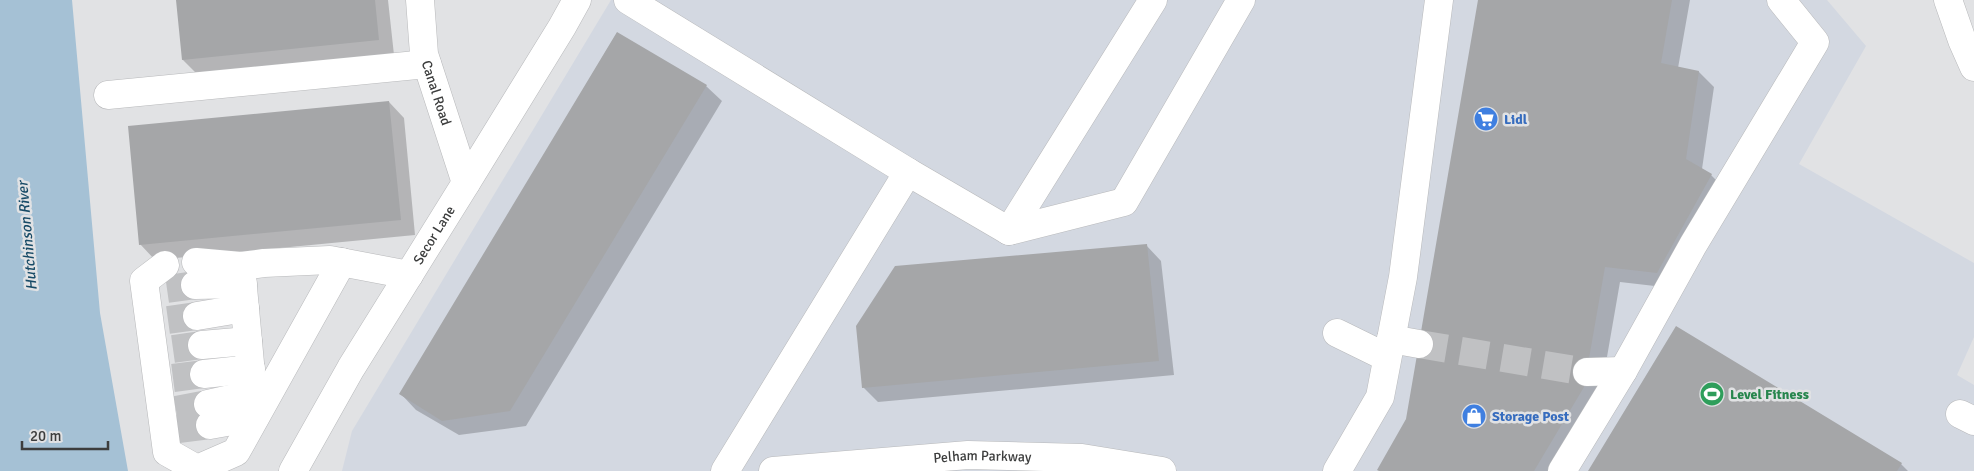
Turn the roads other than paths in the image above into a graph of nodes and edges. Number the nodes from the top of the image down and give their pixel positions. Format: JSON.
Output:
{"nodes":[{"id":1,"x":420,"y":0,"type":"edge"},
{"id":2,"x":577,"y":0,"type":"edge"},
{"id":3,"x":628,"y":0,"type":"edge"},
{"id":4,"x":1152,"y":0,"type":"edge"},
{"id":5,"x":1242,"y":0,"type":"edge"},
{"id":6,"x":1439,"y":0,"type":"edge"},
{"id":7,"x":1781,"y":0,"type":"edge"},
{"id":8,"x":1948,"y":0,"type":"edge"},
{"id":9,"x":427,"y":64,"type":"junction"},
{"id":10,"x":1974,"y":67,"type":"edge"},
{"id":11,"x":108,"y":95,"type":"dead end"},
{"id":12,"x":908,"y":172,"type":"junction"},
{"id":13,"x":466,"y":183,"type":"junction"},
{"id":14,"x":1009,"y":231,"type":"junction"},
{"id":15,"x":342,"y":262,"type":"junction"},
{"id":16,"x":196,"y":274,"type":"tunnel mouth"},
{"id":17,"x":409,"y":274,"type":"junction"},
{"id":18,"x":159,"y":283,"type":"dead end"},
{"id":19,"x":243,"y":286,"type":"junction"},
{"id":20,"x":197,"y":316,"type":"tunnel mouth"},
{"id":21,"x":1337,"y":333,"type":"dead end"},
{"id":22,"x":248,"y":340,"type":"junction"},
{"id":23,"x":1419,"y":344,"type":"tunnel mouth"},
{"id":24,"x":202,"y":345,"type":"tunnel mouth"},
{"id":25,"x":1388,"y":348,"type":"junction"},
{"id":26,"x":1623,"y":371,"type":"junction"},
{"id":27,"x":1587,"y":372,"type":"tunnel mouth"},
{"id":28,"x":204,"y":374,"type":"tunnel mouth"},
{"id":29,"x":253,"y":393,"type":"junction"},
{"id":30,"x":209,"y":415,"type":"tunnel mouth"},
{"id":31,"x":293,"y":471,"type":"edge"},
{"id":32,"x":725,"y":471,"type":"edge"},
{"id":33,"x":772,"y":471,"type":"edge"},
{"id":34,"x":1162,"y":471,"type":"edge"},
{"id":35,"x":1337,"y":471,"type":"edge"},
{"id":36,"x":1562,"y":471,"type":"edge"}],
"edges":[{"from":1,"to":9,"type":"main road","name":"Canal Road"},
{"from":2,"to":13,"type":"main road","name":"Secor Lane"},
{"from":3,"to":12,"type":"main road"},
{"from":4,"to":14,"type":"main road"},
{"from":5,"to":14,"type":"main road"},
{"from":6,"to":25,"type":"main road"},
{"from":7,"to":26,"type":"main road"},
{"from":8,"to":10,"type":"main road"},
{"from":9,"to":11,"type":"main road"},
{"from":9,"to":13,"type":"main road","name":"Canal Road"},
{"from":12,"to":14,"type":"main road"},
{"from":12,"to":32,"type":"main road"},
{"from":13,"to":17,"type":"main road","name":"Secor Lane"},
{"from":15,"to":17,"type":"main road"},
{"from":15,"to":19,"type":"main road"},
{"from":15,"to":29,"type":"main road"},
{"from":16,"to":19,"type":"main road"},
{"from":17,"to":31,"type":"main road","name":"Secor Lane"},
{"from":18,"to":29,"type":"main road"},
{"from":19,"to":20,"type":"main road"},
{"from":19,"to":22,"type":"main road"},
{"from":21,"to":25,"type":"main road"},
{"from":22,"to":24,"type":"main road"},
{"from":22,"to":29,"type":"main road"},
{"from":23,"to":25,"type":"main road"},
{"from":25,"to":35,"type":"main road"},
{"from":26,"to":27,"type":"main road"},
{"from":26,"to":36,"type":"main road"},
{"from":28,"to":29,"type":"main road"},
{"from":29,"to":30,"type":"main road"},
{"from":33,"to":34,"type":"main road","name":"Pelham Parkway"}]}
